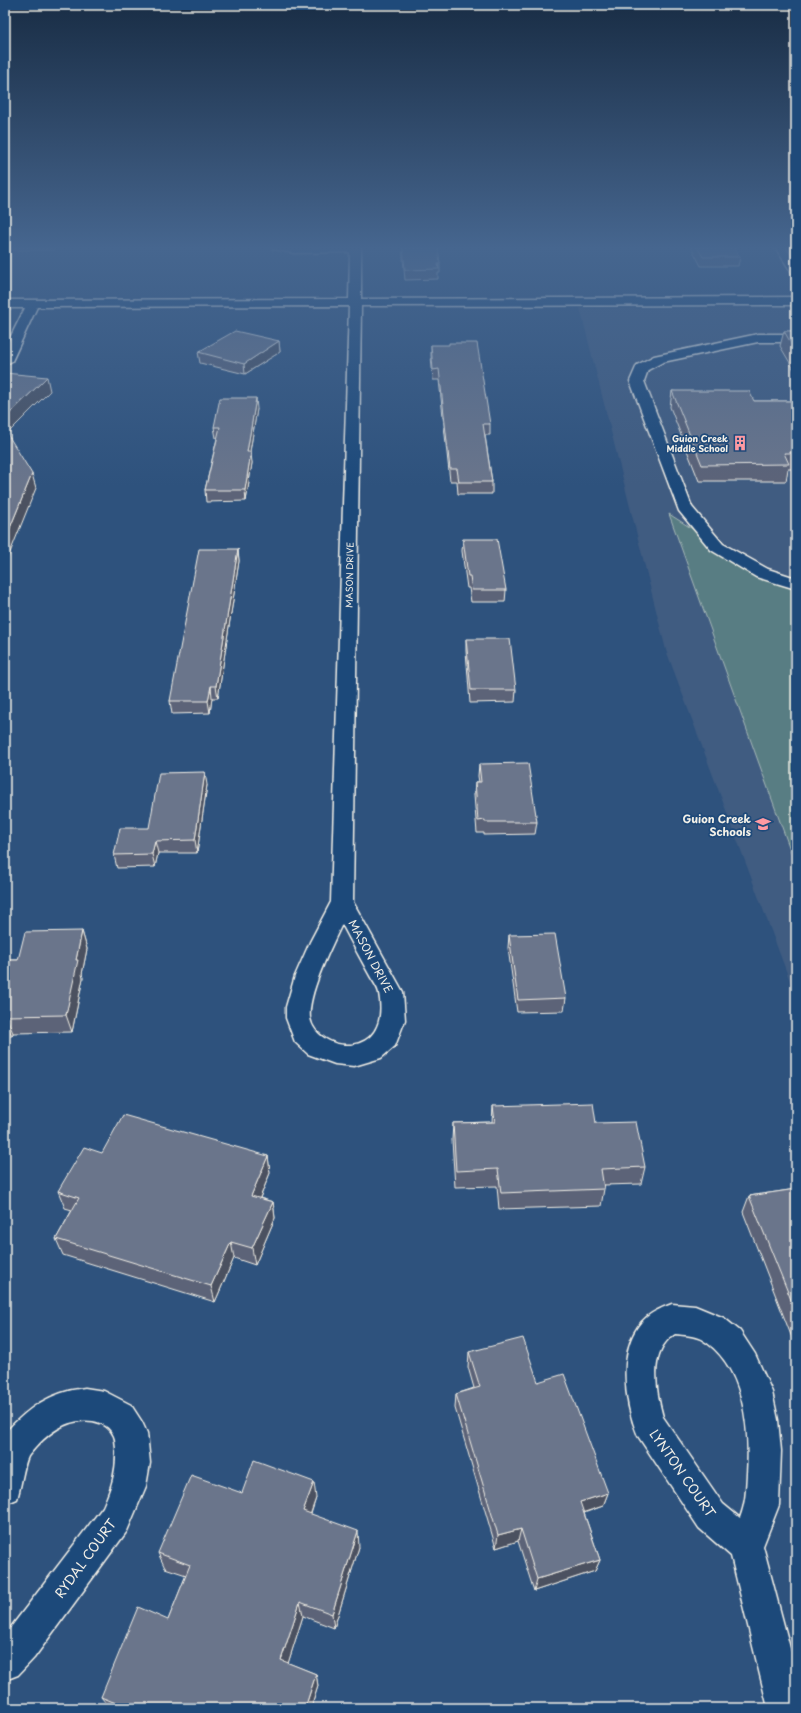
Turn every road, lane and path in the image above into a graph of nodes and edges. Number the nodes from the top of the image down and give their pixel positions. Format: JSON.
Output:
{"nodes":[{"id":1,"x":22,"y":327,"type":"edge"},
{"id":2,"x":354,"y":327,"type":"edge"},
{"id":3,"x":796,"y":338,"type":"edge"},
{"id":4,"x":5,"y":361,"type":"edge"},
{"id":5,"x":796,"y":584,"type":"edge"},
{"id":6,"x":342,"y":902,"type":"junction"},
{"id":7,"x":5,"y":1487,"type":"edge"},
{"id":8,"x":746,"y":1546,"type":"junction"},
{"id":9,"x":5,"y":1662,"type":"edge"},
{"id":10,"x":787,"y":1708,"type":"edge"}],
"edges":[{"from":1,"to":4,"type":"street"},
{"from":2,"to":6,"type":"street","name":"MASON DRIVE"},
{"from":3,"to":5,"type":"street"},
{"from":6,"to":6,"type":"street","name":"MASON DRIVE"},
{"from":7,"to":9,"type":"street","name":"RYDAL COURT"},
{"from":8,"to":8,"type":"street","name":"LYNTON COURT"},
{"from":8,"to":10,"type":"street"}]}
